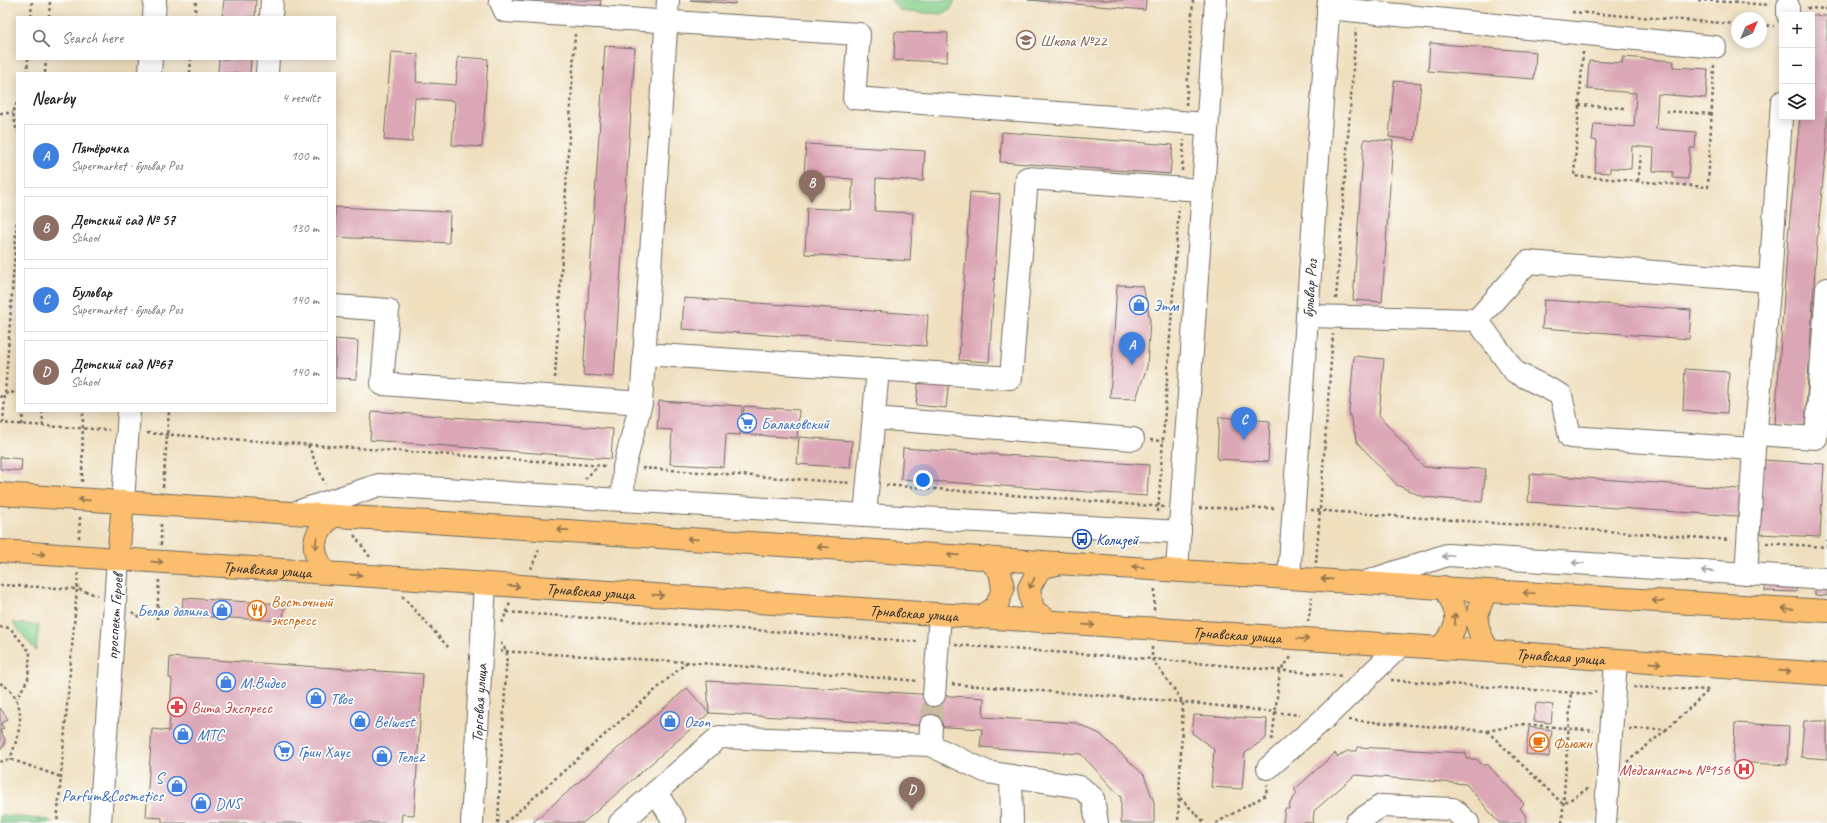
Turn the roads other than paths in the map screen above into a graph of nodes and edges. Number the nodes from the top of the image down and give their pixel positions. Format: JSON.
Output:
{"nodes":[{"id":1,"x":155,"y":0,"type":"edge"},
{"id":2,"x":272,"y":0,"type":"edge"},
{"id":3,"x":500,"y":0,"type":"edge"},
{"id":4,"x":668,"y":0,"type":"edge"},
{"id":5,"x":1216,"y":0,"type":"edge"},
{"id":6,"x":1328,"y":4,"type":"edge"},
{"id":7,"x":154,"y":16,"type":"edge"},
{"id":8,"x":271,"y":16,"type":"edge"},
{"id":9,"x":667,"y":22,"type":"junction"},
{"id":10,"x":1715,"y":47,"type":"road end"},
{"id":11,"x":151,"y":60,"type":"edge"},
{"id":12,"x":268,"y":60,"type":"edge"},
{"id":13,"x":150,"y":72,"type":"edge"},
{"id":14,"x":267,"y":72,"type":"edge"},
{"id":15,"x":1781,"y":120,"type":"edge"},
{"id":16,"x":1207,"y":124,"type":"junction"},
{"id":17,"x":1202,"y":190,"type":"junction"},
{"id":18,"x":1770,"y":281,"type":"junction"},
{"id":19,"x":1827,"y":289,"type":"edge"},
{"id":20,"x":336,"y":306,"type":"edge"},
{"id":21,"x":1307,"y":316,"type":"junction"},
{"id":22,"x":1477,"y":320,"type":"junction"},
{"id":23,"x":644,"y":354,"type":"junction"},
{"id":24,"x":878,"y":369,"type":"junction"},
{"id":25,"x":641,"y":403,"type":"junction"},
{"id":26,"x":128,"y":412,"type":"edge"},
{"id":27,"x":874,"y":418,"type":"junction"},
{"id":28,"x":1133,"y":439,"type":"dead end"},
{"id":29,"x":1754,"y":441,"type":"junction"},
{"id":30,"x":0,"y":494,"type":"edge"},
{"id":31,"x":623,"y":500,"type":"junction"},
{"id":32,"x":123,"y":502,"type":"junction"},
{"id":33,"x":335,"y":511,"type":"junction"},
{"id":34,"x":865,"y":515,"type":"junction"},
{"id":35,"x":1180,"y":532,"type":"junction"},
{"id":36,"x":0,"y":551,"type":"edge"},
{"id":37,"x":987,"y":558,"type":"junction"},
{"id":38,"x":118,"y":559,"type":"junction"},
{"id":39,"x":1062,"y":562,"type":"junction"},
{"id":40,"x":1166,"y":569,"type":"junction"},
{"id":41,"x":325,"y":572,"type":"junction"},
{"id":42,"x":1746,"y":574,"type":"junction"},
{"id":43,"x":1289,"y":577,"type":"junction"},
{"id":44,"x":1827,"y":579,"type":"edge"},
{"id":45,"x":1366,"y":582,"type":"junction"},
{"id":46,"x":485,"y":584,"type":"junction"},
{"id":47,"x":1444,"y":587,"type":"junction"},
{"id":48,"x":1487,"y":591,"type":"junction"},
{"id":49,"x":1827,"y":611,"type":"edge"},
{"id":50,"x":940,"y":615,"type":"junction"},
{"id":51,"x":981,"y":617,"type":"junction"},
{"id":52,"x":1050,"y":622,"type":"junction"},
{"id":53,"x":1400,"y":646,"type":"junction"},
{"id":54,"x":1440,"y":648,"type":"junction"},
{"id":55,"x":1489,"y":652,"type":"junction"},
{"id":56,"x":1616,"y":660,"type":"junction"},
{"id":57,"x":1827,"y":674,"type":"edge"},
{"id":58,"x":934,"y":695,"type":"tunnel mouth"},
{"id":59,"x":1268,"y":768,"type":"road end"},
{"id":60,"x":1011,"y":776,"type":"junction"},
{"id":61,"x":656,"y":792,"type":"junction"},
{"id":62,"x":100,"y":823,"type":"edge"},
{"id":63,"x":472,"y":823,"type":"edge"},
{"id":64,"x":620,"y":823,"type":"edge"},
{"id":65,"x":675,"y":823,"type":"edge"},
{"id":66,"x":1012,"y":823,"type":"edge"},
{"id":67,"x":1098,"y":823,"type":"edge"},
{"id":68,"x":1356,"y":823,"type":"edge"},
{"id":69,"x":1468,"y":823,"type":"edge"},
{"id":70,"x":1604,"y":823,"type":"edge"}],
"edges":[{"from":1,"to":7,"type":"street"},
{"from":2,"to":8,"type":"street"},
{"from":3,"to":9,"type":"street"},
{"from":4,"to":9,"type":"street"},
{"from":5,"to":16,"type":"street"},
{"from":6,"to":10,"type":"street"},
{"from":6,"to":21,"type":"street","name":"бульвар Роз"},
{"from":9,"to":16,"type":"street"},
{"from":9,"to":23,"type":"street"},
{"from":11,"to":13,"type":"street"},
{"from":12,"to":14,"type":"street"},
{"from":15,"to":18,"type":"street"},
{"from":16,"to":17,"type":"street"},
{"from":17,"to":24,"type":"street"},
{"from":17,"to":35,"type":"street"},
{"from":18,"to":22,"type":"street"},
{"from":18,"to":29,"type":"street"},
{"from":19,"to":29,"type":"street"},
{"from":20,"to":25,"type":"street"},
{"from":21,"to":22,"type":"street"},
{"from":21,"to":43,"type":"street","name":"бульвар Роз"},
{"from":22,"to":29,"type":"street"},
{"from":23,"to":24,"type":"street"},
{"from":23,"to":25,"type":"street"},
{"from":24,"to":27,"type":"street"},
{"from":25,"to":31,"type":"street"},
{"from":26,"to":32,"type":"street","name":"проспект Героев"},
{"from":27,"to":28,"type":"street"},
{"from":27,"to":34,"type":"street"},
{"from":29,"to":42,"type":"street"},
{"from":32,"to":30,"type":"main road","one_way":true},
{"from":31,"to":33,"type":"street"},
{"from":31,"to":34,"type":"street"},
{"from":32,"to":33,"type":"main road"},
{"from":32,"to":38,"type":"main road","name":"проспект Героев"},
{"from":37,"to":33,"type":"main road","one_way":true},
{"from":33,"to":41,"type":"main road","one_way":true},
{"from":34,"to":35,"type":"street"},
{"from":35,"to":40,"type":"street"},
{"from":36,"to":38,"type":"main road","name":"Трнавская улица","one_way":true},
{"from":37,"to":39,"type":"main road"},
{"from":37,"to":51,"type":"main road"},
{"from":38,"to":41,"type":"main road","name":"Трнавская улица","one_way":true},
{"from":38,"to":62,"type":"street","name":"проспект Героев"},
{"from":40,"to":39,"type":"main road","one_way":true},
{"from":39,"to":52,"type":"main road","one_way":true},
{"from":40,"to":43,"type":"main road"},
{"from":41,"to":46,"type":"main road","name":"Трнавская улица","one_way":true},
{"from":42,"to":44,"type":"street"},
{"from":42,"to":45,"type":"street","one_way":true},
{"from":45,"to":43,"type":"main road","one_way":true},
{"from":45,"to":47,"type":"main road"},
{"from":46,"to":50,"type":"main road","name":"Трнавская улица","one_way":true},
{"from":46,"to":63,"type":"street","name":"Торговая улица"},
{"from":47,"to":48,"type":"main road"},
{"from":54,"to":47,"type":"main road","one_way":true},
{"from":49,"to":48,"type":"main road","one_way":true},
{"from":48,"to":55,"type":"main road"},
{"from":50,"to":51,"type":"main road","name":"Трнавская улица"},
{"from":50,"to":58,"type":"street"},
{"from":51,"to":52,"type":"main road","name":"Трнавская улица"},
{"from":52,"to":53,"type":"main road","name":"Трнавская улица","one_way":true},
{"from":53,"to":54,"type":"main road","name":"Трнавская улица"},
{"from":53,"to":59,"type":"street"},
{"from":54,"to":55,"type":"main road","name":"Трнавская улица"},
{"from":55,"to":56,"type":"main road","name":"Трнавская улица"},
{"from":56,"to":57,"type":"main road","name":"Трнавская улица","one_way":true},
{"from":56,"to":70,"type":"street"},
{"from":60,"to":61,"type":"street"},
{"from":60,"to":66,"type":"street"},
{"from":60,"to":67,"type":"street"},
{"from":61,"to":64,"type":"street"},
{"from":61,"to":65,"type":"street"},
{"from":68,"to":69,"type":"street"}]}
